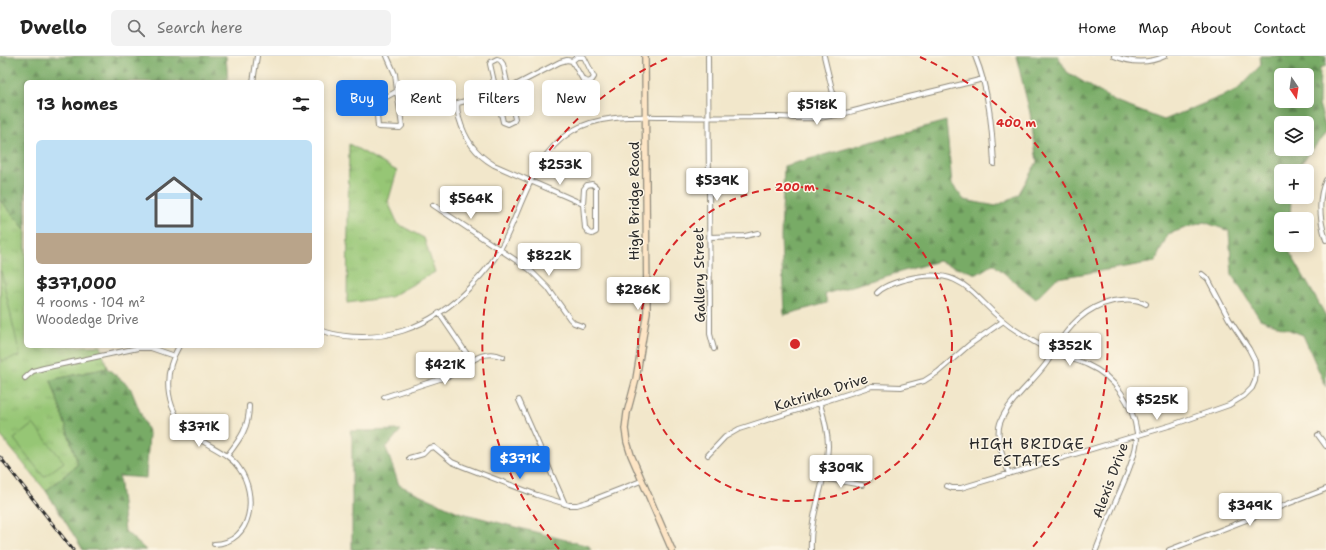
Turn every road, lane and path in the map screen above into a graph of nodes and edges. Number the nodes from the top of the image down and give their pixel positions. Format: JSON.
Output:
{"nodes":[{"id":1,"x":257,"y":56,"type":"edge"},
{"id":2,"x":387,"y":56,"type":"edge"},
{"id":3,"x":645,"y":56,"type":"edge"},
{"id":4,"x":708,"y":56,"type":"edge"},
{"id":5,"x":824,"y":56,"type":"edge"},
{"id":6,"x":975,"y":56,"type":"edge"},
{"id":7,"x":1114,"y":56,"type":"edge"},
{"id":8,"x":1165,"y":56,"type":"edge"},
{"id":9,"x":572,"y":61,"type":"junction"},
{"id":10,"x":982,"y":79,"type":"junction"},
{"id":11,"x":253,"y":80,"type":"edge"},
{"id":12,"x":493,"y":80,"type":"edge"},
{"id":13,"x":506,"y":80,"type":"edge"},
{"id":14,"x":525,"y":80,"type":"edge"},
{"id":15,"x":396,"y":82,"type":"edge"},
{"id":16,"x":397,"y":90,"type":"joint"},
{"id":17,"x":464,"y":101,"type":"edge"},
{"id":18,"x":838,"y":114,"type":"junction"},
{"id":19,"x":502,"y":116,"type":"edge"},
{"id":20,"x":514,"y":116,"type":"edge"},
{"id":21,"x":646,"y":117,"type":"junction"},
{"id":22,"x":708,"y":118,"type":"junction"},
{"id":23,"x":994,"y":164,"type":"dead end"},
{"id":24,"x":1326,"y":180,"type":"edge"},
{"id":25,"x":531,"y":182,"type":"junction"},
{"id":26,"x":582,"y":204,"type":"junction"},
{"id":27,"x":433,"y":205,"type":"dead end"},
{"id":28,"x":758,"y":234,"type":"dead end"},
{"id":29,"x":709,"y":237,"type":"junction"},
{"id":30,"x":1326,"y":240,"type":"edge"},
{"id":31,"x":500,"y":249,"type":"junction"},
{"id":32,"x":1202,"y":274,"type":"dead end"},
{"id":33,"x":878,"y":293,"type":"dead end"},
{"id":34,"x":1146,"y":304,"type":"dead end"},
{"id":35,"x":439,"y":313,"type":"junction"},
{"id":36,"x":1002,"y":322,"type":"junction"},
{"id":37,"x":582,"y":326,"type":"dead end"},
{"id":38,"x":324,"y":332,"type":"edge"},
{"id":39,"x":178,"y":348,"type":"edge"},
{"id":40,"x":714,"y":349,"type":"dead end"},
{"id":41,"x":1053,"y":352,"type":"junction"},
{"id":42,"x":174,"y":356,"type":"junction"},
{"id":43,"x":503,"y":357,"type":"dead end"},
{"id":44,"x":471,"y":360,"type":"junction"},
{"id":45,"x":25,"y":378,"type":"dead end"},
{"id":46,"x":384,"y":397,"type":"dead end"},
{"id":47,"x":519,"y":400,"type":"dead end"},
{"id":48,"x":820,"y":404,"type":"junction"},
{"id":49,"x":249,"y":406,"type":"dead end"},
{"id":50,"x":1137,"y":435,"type":"junction"},
{"id":51,"x":1318,"y":435,"type":"dead end"},
{"id":52,"x":1326,"y":446,"type":"edge"},
{"id":53,"x":708,"y":455,"type":"dead end"},
{"id":54,"x":227,"y":456,"type":"junction"},
{"id":55,"x":409,"y":458,"type":"dead end"},
{"id":56,"x":1008,"y":474,"type":"junction"},
{"id":57,"x":823,"y":478,"type":"junction"},
{"id":58,"x":641,"y":481,"type":"junction"},
{"id":59,"x":862,"y":485,"type":"dead end"},
{"id":60,"x":947,"y":486,"type":"dead end"},
{"id":61,"x":1326,"y":489,"type":"edge"},
{"id":62,"x":565,"y":504,"type":"junction"},
{"id":63,"x":214,"y":544,"type":"dead end"},
{"id":64,"x":672,"y":550,"type":"edge"},
{"id":65,"x":811,"y":550,"type":"edge"},
{"id":66,"x":1096,"y":550,"type":"edge"},
{"id":67,"x":1169,"y":550,"type":"edge"}],
"edges":[{"from":1,"to":11,"type":"street"},
{"from":2,"to":15,"type":"street"},
{"from":3,"to":21,"type":"street","name":"High Bridge Road"},
{"from":4,"to":22,"type":"street","name":"Gallery Street"},
{"from":5,"to":18,"type":"street"},
{"from":6,"to":10,"type":"street"},
{"from":7,"to":8,"type":"street"},
{"from":9,"to":9,"type":"street"},
{"from":9,"to":14,"type":"street"},
{"from":10,"to":18,"type":"street"},
{"from":10,"to":23,"type":"street"},
{"from":12,"to":13,"type":"street"},
{"from":16,"to":16,"type":"street"},
{"from":17,"to":25,"type":"street"},
{"from":18,"to":22,"type":"street"},
{"from":19,"to":20,"type":"street"},
{"from":21,"to":22,"type":"street"},
{"from":21,"to":25,"type":"street"},
{"from":21,"to":58,"type":"street","name":"High Bridge Road"},
{"from":22,"to":29,"type":"street","name":"Gallery Street"},
{"from":24,"to":30,"type":"street"},
{"from":25,"to":26,"type":"street"},
{"from":25,"to":31,"type":"street"},
{"from":26,"to":26,"type":"street"},
{"from":27,"to":31,"type":"street"},
{"from":28,"to":29,"type":"street"},
{"from":29,"to":40,"type":"street","name":"Gallery Street"},
{"from":31,"to":35,"type":"street"},
{"from":31,"to":37,"type":"street"},
{"from":32,"to":50,"type":"street"},
{"from":33,"to":36,"type":"street","name":"Alexis Drive"},
{"from":34,"to":41,"type":"street"},
{"from":35,"to":38,"type":"street"},
{"from":35,"to":44,"type":"street"},
{"from":36,"to":41,"type":"street","name":"Alexis Drive"},
{"from":36,"to":48,"type":"street","name":"Katrinka Drive"},
{"from":39,"to":42,"type":"street"},
{"from":41,"to":50,"type":"street","name":"Alexis Drive"},
{"from":41,"to":56,"type":"street"},
{"from":42,"to":45,"type":"street"},
{"from":42,"to":54,"type":"street"},
{"from":43,"to":44,"type":"street"},
{"from":44,"to":46,"type":"street"},
{"from":47,"to":62,"type":"street"},
{"from":48,"to":53,"type":"street","name":"Katrinka Drive"},
{"from":48,"to":57,"type":"street"},
{"from":49,"to":54,"type":"street"},
{"from":50,"to":56,"type":"street"},
{"from":50,"to":66,"type":"street","name":"Alexis Drive"},
{"from":51,"to":52,"type":"street"},
{"from":54,"to":63,"type":"street"},
{"from":55,"to":62,"type":"street"},
{"from":56,"to":60,"type":"street"},
{"from":57,"to":59,"type":"street"},
{"from":57,"to":65,"type":"street"},
{"from":58,"to":62,"type":"street"},
{"from":58,"to":64,"type":"street","name":"High Bridge Road"},
{"from":61,"to":67,"type":"street"}]}
